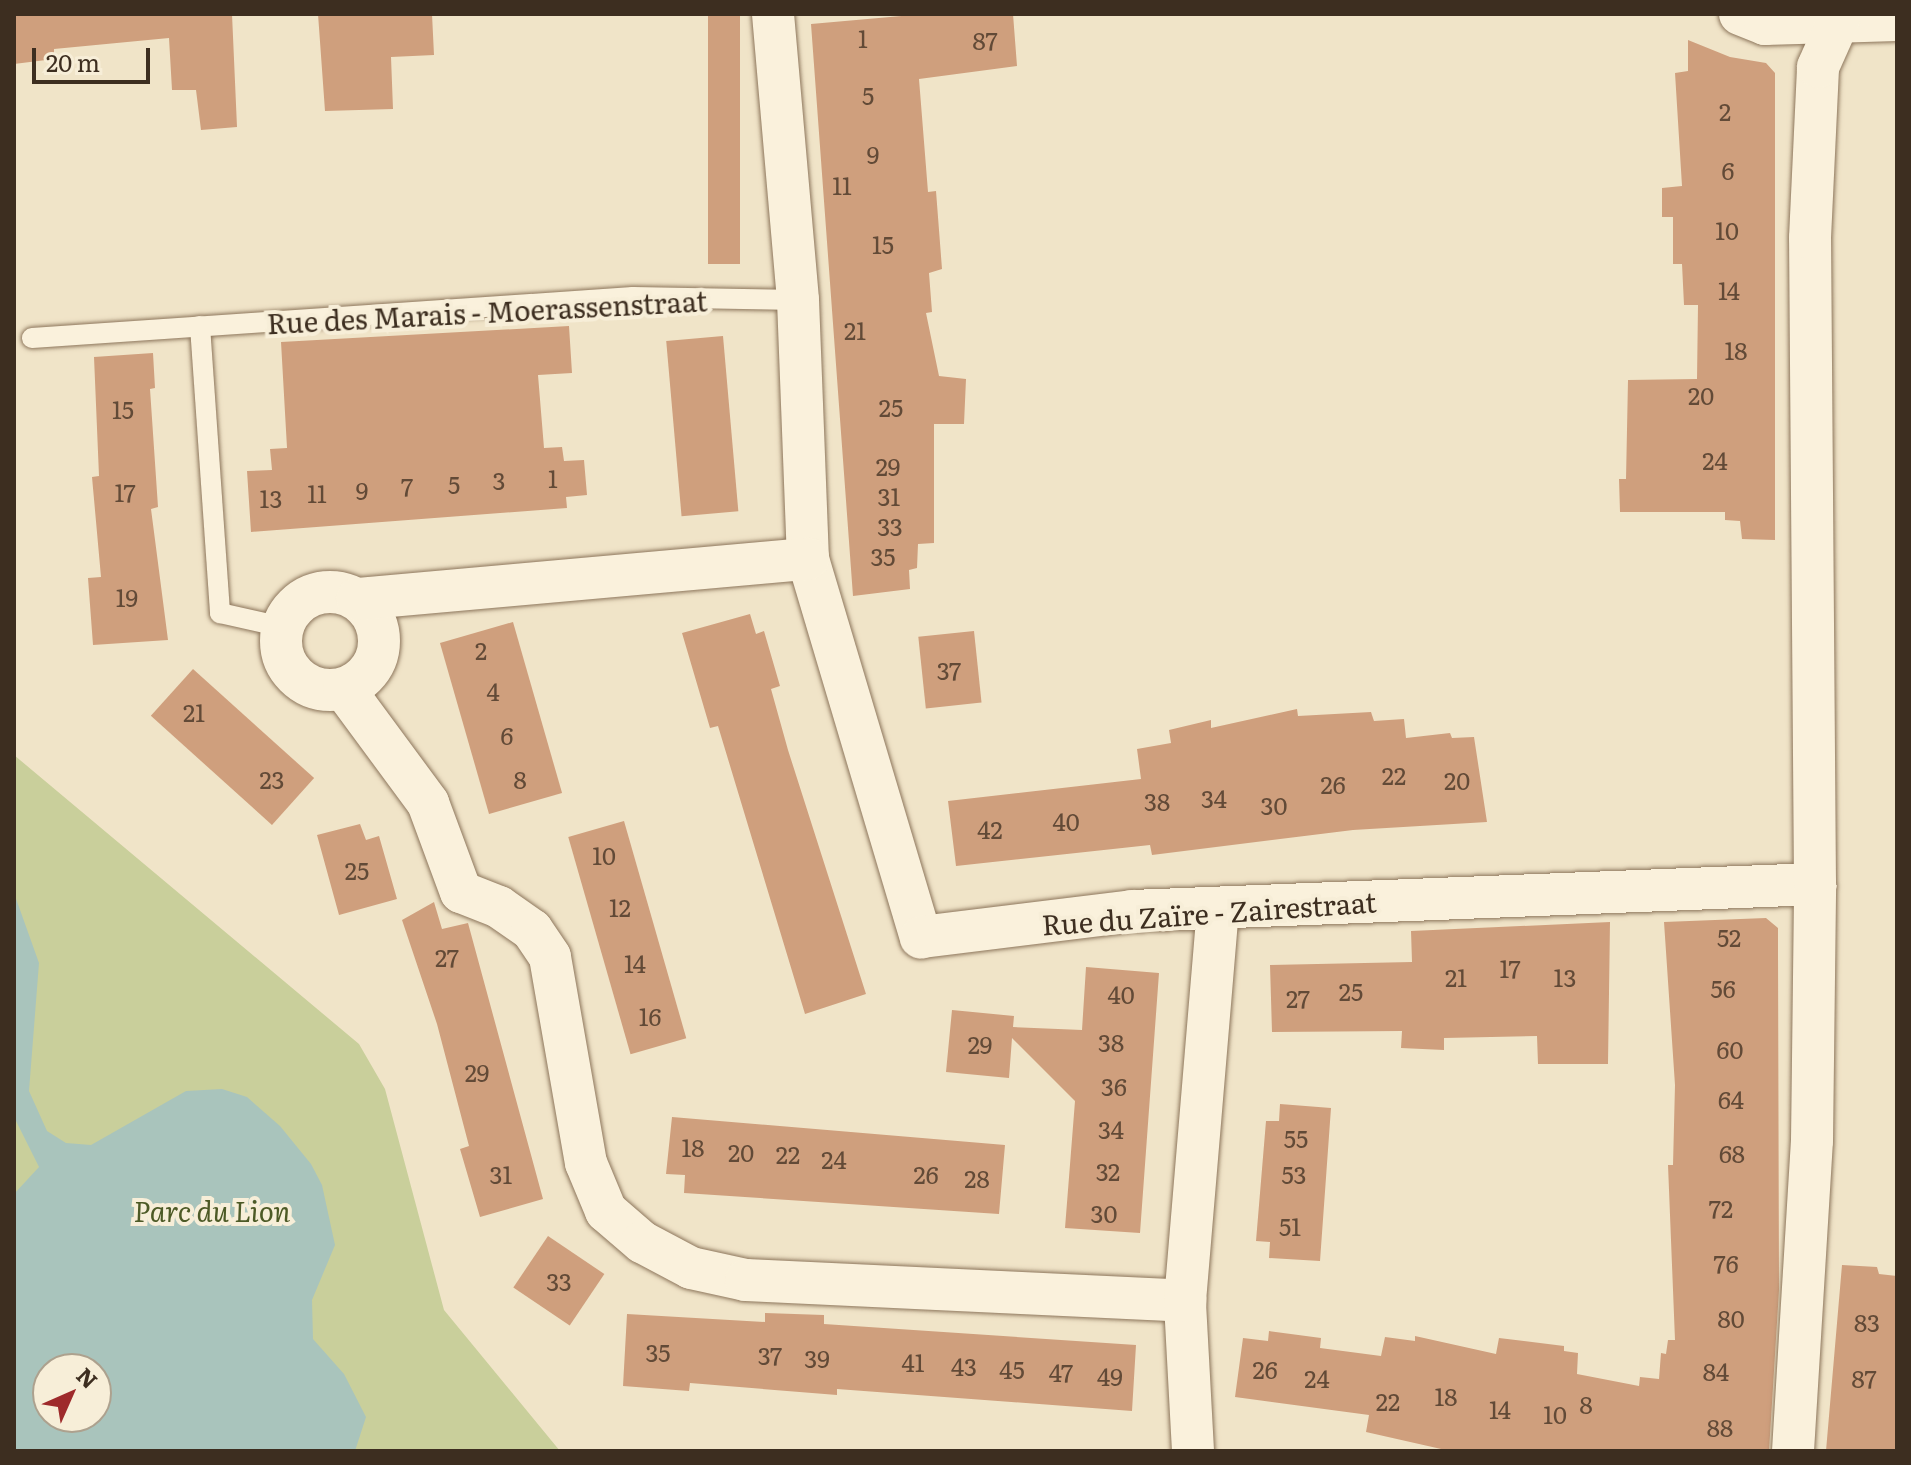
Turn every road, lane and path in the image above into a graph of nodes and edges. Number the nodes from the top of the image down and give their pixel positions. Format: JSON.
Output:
{"nodes":[{"id":1,"x":773,"y":14,"type":"edge"},
{"id":2,"x":1740,"y":14,"type":"edge"},
{"id":3,"x":1835,"y":17,"type":"edge"},
{"id":4,"x":1897,"y":20,"type":"edge"},
{"id":5,"x":798,"y":300,"type":"junction"},
{"id":6,"x":200,"y":326,"type":"junction"},
{"id":7,"x":32,"y":338,"type":"dead end"},
{"id":8,"x":808,"y":559,"type":"junction"},
{"id":9,"x":357,"y":599,"type":"junction"},
{"id":10,"x":282,"y":627,"type":"junction"},
{"id":11,"x":344,"y":689,"type":"junction"},
{"id":12,"x":1815,"y":884,"type":"junction"},
{"id":13,"x":1218,"y":908,"type":"junction"},
{"id":14,"x":1185,"y":1301,"type":"junction"},
{"id":15,"x":1193,"y":1451,"type":"edge"},
{"id":16,"x":1793,"y":1451,"type":"edge"}],
"edges":[{"from":1,"to":5,"type":"street"},
{"from":2,"to":3,"type":"street"},
{"from":3,"to":4,"type":"street"},
{"from":3,"to":12,"type":"street"},
{"from":5,"to":6,"type":"lane","name":"Rue des Marais - Moerassenstraat"},
{"from":5,"to":8,"type":"street","name":"Rue du Zaïre - Zairestraat"},
{"from":6,"to":7,"type":"lane","name":"Rue des Marais - Moerassenstraat"},
{"from":6,"to":10,"type":"lane"},
{"from":8,"to":9,"type":"street"},
{"from":8,"to":13,"type":"street","name":"Rue du Zaïre - Zairestraat"},
{"from":9,"to":10,"type":"street"},
{"from":9,"to":11,"type":"street"},
{"from":10,"to":11,"type":"street"},
{"from":11,"to":14,"type":"street"},
{"from":12,"to":13,"type":"street","name":"Rue du Zaïre - Zairestraat"},
{"from":12,"to":16,"type":"street"},
{"from":13,"to":14,"type":"street"},
{"from":14,"to":15,"type":"street"}]}
